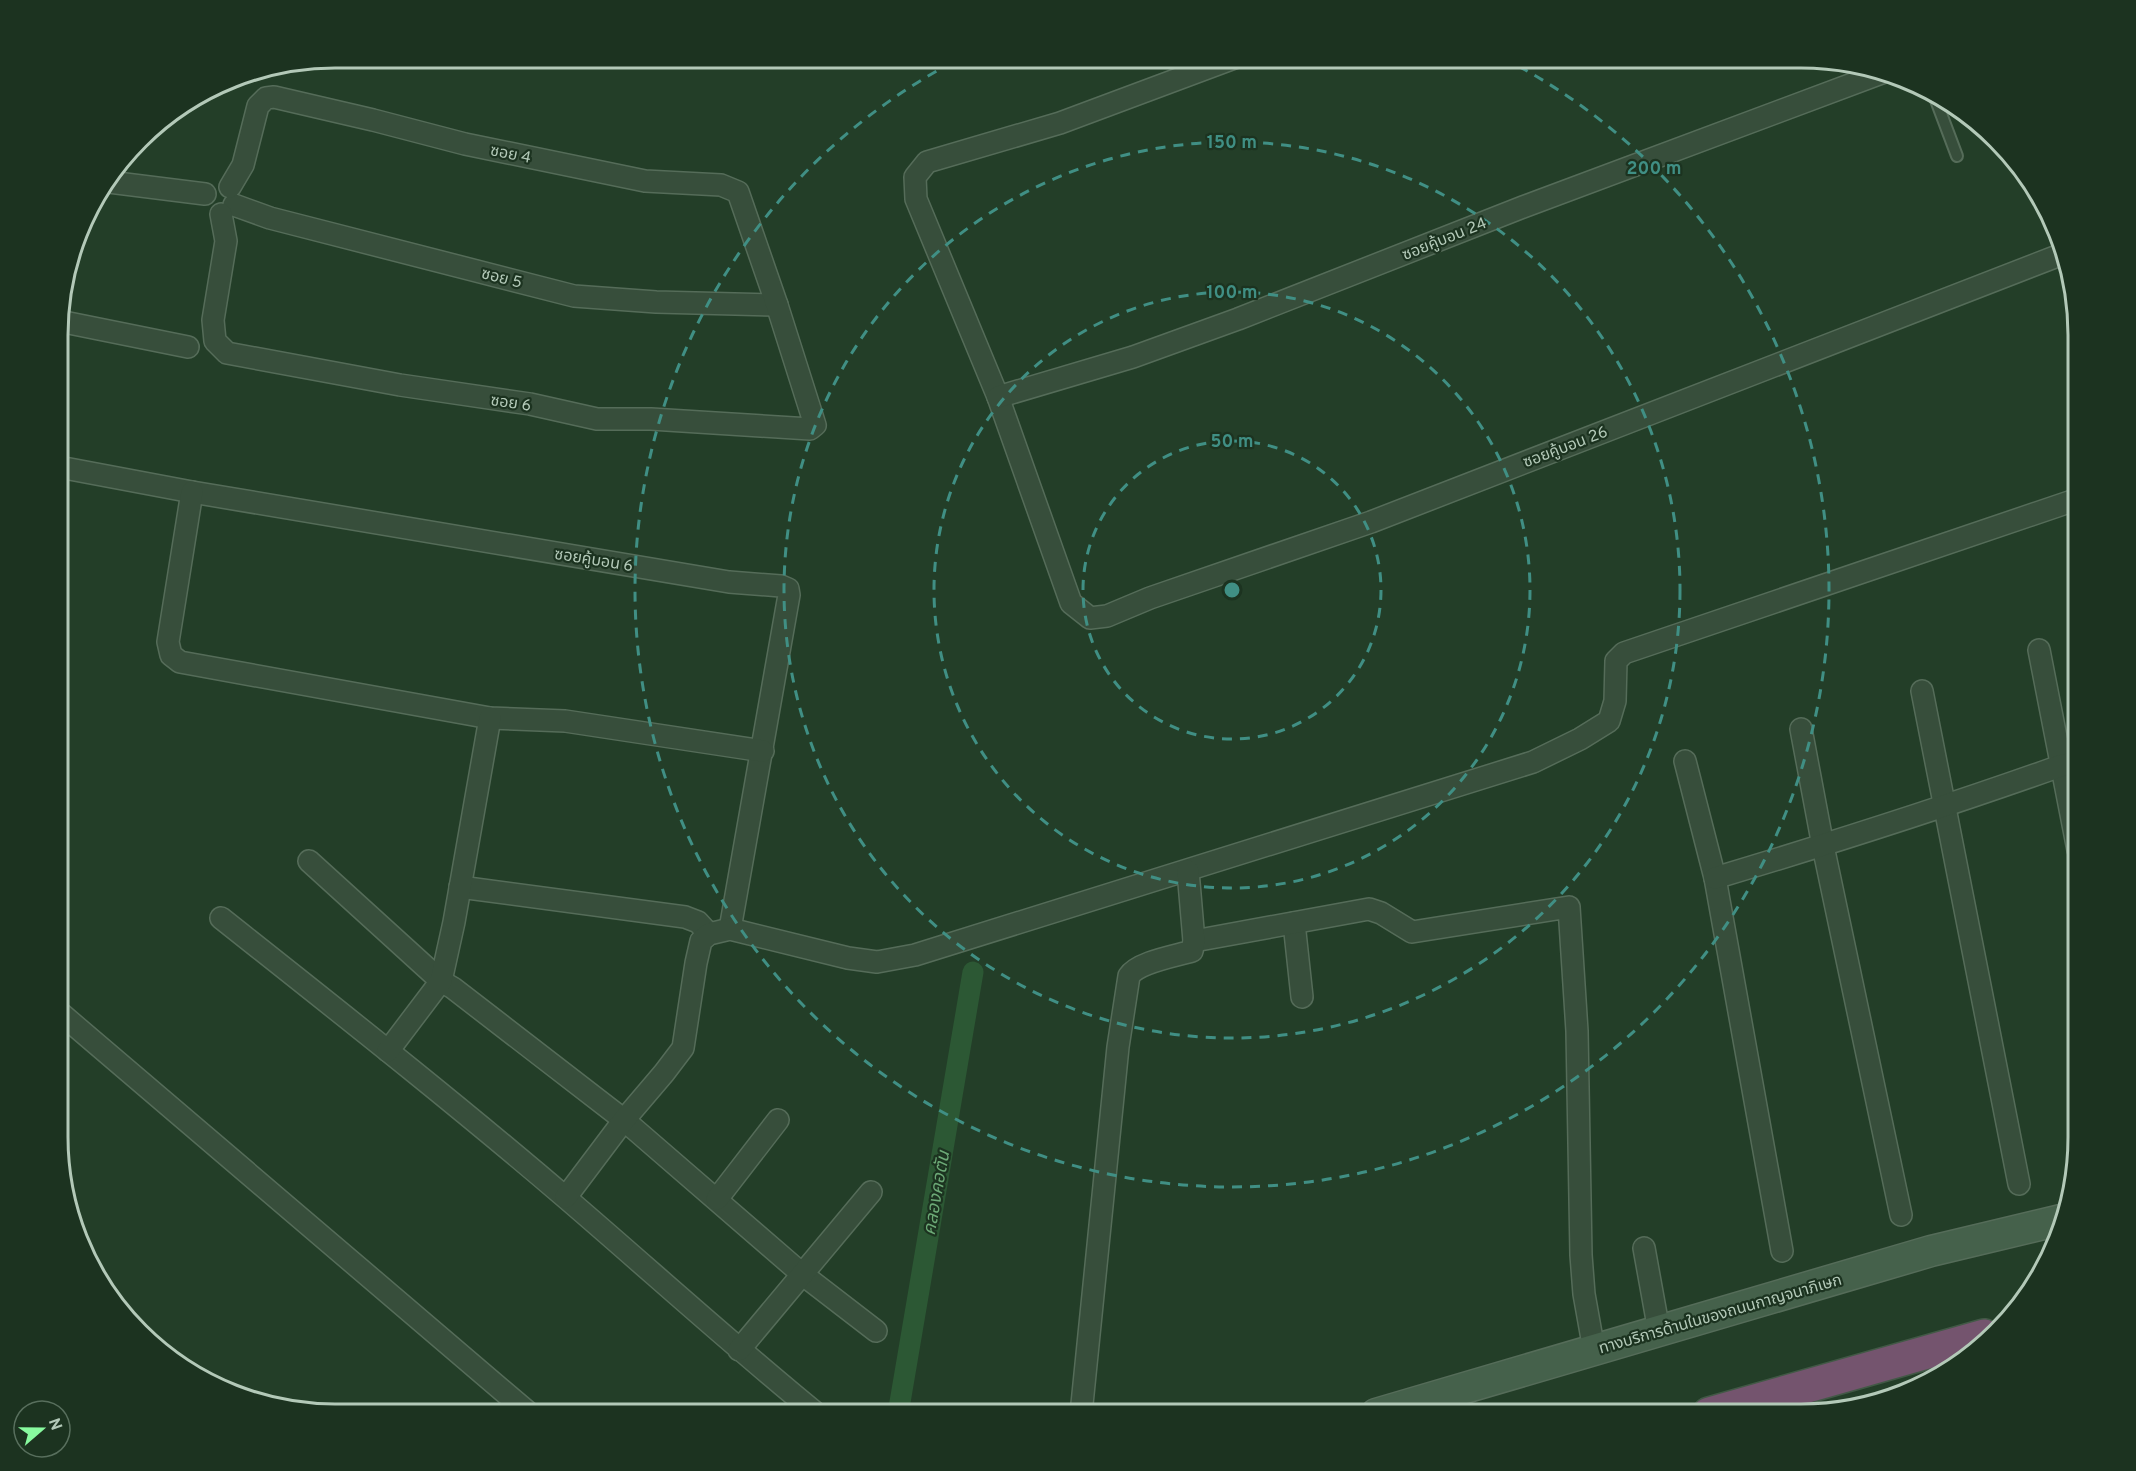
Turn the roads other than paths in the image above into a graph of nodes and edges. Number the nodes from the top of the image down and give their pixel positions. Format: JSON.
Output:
{"nodes":[{"id":1,"x":1208,"y":68,"type":"edge"},
{"id":2,"x":1871,"y":77,"type":"edge"},
{"id":3,"x":1938,"y":105,"type":"edge"},
{"id":4,"x":1957,"y":156,"type":"dead end"},
{"id":5,"x":115,"y":183,"type":"edge"},
{"id":6,"x":228,"y":202,"type":"junction"},
{"id":7,"x":2056,"y":256,"type":"edge"},
{"id":8,"x":777,"y":305,"type":"junction"},
{"id":9,"x":68,"y":323,"type":"edge"},
{"id":10,"x":188,"y":347,"type":"dead end"},
{"id":11,"x":998,"y":397,"type":"junction"},
{"id":12,"x":68,"y":469,"type":"edge"},
{"id":13,"x":192,"y":492,"type":"junction"},
{"id":14,"x":2068,"y":510,"type":"edge"},
{"id":15,"x":2039,"y":650,"type":"dead end"},
{"id":16,"x":1922,"y":691,"type":"dead end"},
{"id":17,"x":490,"y":718,"type":"junction"},
{"id":18,"x":1801,"y":729,"type":"dead end"},
{"id":19,"x":763,"y":751,"type":"junction"},
{"id":20,"x":2068,"y":752,"type":"edge"},
{"id":21,"x":1685,"y":761,"type":"dead end"},
{"id":22,"x":2068,"y":764,"type":"edge"},
{"id":23,"x":1945,"y":807,"type":"junction"},
{"id":24,"x":1823,"y":846,"type":"junction"},
{"id":25,"x":309,"y":861,"type":"dead end"},
{"id":26,"x":1188,"y":871,"type":"junction"},
{"id":27,"x":1715,"y":878,"type":"junction"},
{"id":28,"x":460,"y":886,"type":"junction"},
{"id":29,"x":221,"y":918,"type":"dead end"},
{"id":30,"x":1294,"y":923,"type":"junction"},
{"id":31,"x":730,"y":929,"type":"junction"},
{"id":32,"x":709,"y":934,"type":"junction"},
{"id":33,"x":1194,"y":941,"type":"junction"},
{"id":34,"x":441,"y":981,"type":"junction"},
{"id":35,"x":1302,"y":997,"type":"dead end"},
{"id":36,"x":68,"y":1020,"type":"edge"},
{"id":37,"x":388,"y":1051,"type":"junction"},
{"id":38,"x":624,"y":1120,"type":"junction"},
{"id":39,"x":778,"y":1120,"type":"dead end"},
{"id":40,"x":2019,"y":1184,"type":"dead end"},
{"id":41,"x":871,"y":1192,"type":"dead end"},
{"id":42,"x":566,"y":1197,"type":"junction"},
{"id":43,"x":717,"y":1198,"type":"junction"},
{"id":44,"x":1901,"y":1215,"type":"dead end"},
{"id":45,"x":2054,"y":1222,"type":"edge"},
{"id":46,"x":1644,"y":1248,"type":"dead end"},
{"id":47,"x":1782,"y":1251,"type":"dead end"},
{"id":48,"x":802,"y":1274,"type":"junction"},
{"id":49,"x":876,"y":1331,"type":"dead end"},
{"id":50,"x":1659,"y":1331,"type":"junction"},
{"id":51,"x":1975,"y":1338,"type":"edge"},
{"id":52,"x":739,"y":1350,"type":"junction"},
{"id":53,"x":1594,"y":1350,"type":"junction"},
{"id":54,"x":519,"y":1404,"type":"edge"},
{"id":55,"x":805,"y":1404,"type":"edge"},
{"id":56,"x":1082,"y":1404,"type":"edge"},
{"id":57,"x":1410,"y":1404,"type":"edge"},
{"id":58,"x":1744,"y":1404,"type":"edge"}],
"edges":[{"from":1,"to":11,"type":"street"},
{"from":2,"to":11,"type":"street","name":"ซอยคู้บอน 24"},
{"from":3,"to":4,"type":"lane"},
{"from":5,"to":6,"type":"street"},
{"from":6,"to":8,"type":"street","name":"ซอย 5"},
{"from":6,"to":8,"type":"street","name":"ซอย 4"},
{"from":6,"to":8,"type":"street","name":"ซอย 6"},
{"from":7,"to":11,"type":"street","name":"ซอยคู้บอน 26"},
{"from":9,"to":10,"type":"street"},
{"from":12,"to":13,"type":"street","name":"ซอยคู้บอน 6"},
{"from":13,"to":17,"type":"street"},
{"from":13,"to":19,"type":"street","name":"ซอยคู้บอน 6"},
{"from":14,"to":26,"type":"street"},
{"from":15,"to":20,"type":"street"},
{"from":16,"to":23,"type":"street"},
{"from":17,"to":19,"type":"street"},
{"from":17,"to":28,"type":"street"},
{"from":18,"to":24,"type":"street"},
{"from":19,"to":31,"type":"street","name":"ซอยคู้บอน 6"},
{"from":21,"to":27,"type":"street"},
{"from":22,"to":23,"type":"street"},
{"from":23,"to":24,"type":"street"},
{"from":23,"to":40,"type":"street"},
{"from":24,"to":27,"type":"street"},
{"from":24,"to":44,"type":"street"},
{"from":25,"to":34,"type":"street"},
{"from":26,"to":31,"type":"street"},
{"from":26,"to":33,"type":"street"},
{"from":27,"to":47,"type":"street"},
{"from":28,"to":32,"type":"street"},
{"from":28,"to":34,"type":"street"},
{"from":29,"to":37,"type":"street"},
{"from":30,"to":33,"type":"street"},
{"from":30,"to":35,"type":"street"},
{"from":30,"to":53,"type":"street"},
{"from":31,"to":32,"type":"street"},
{"from":32,"to":38,"type":"street"},
{"from":33,"to":56,"type":"street"},
{"from":34,"to":37,"type":"street"},
{"from":34,"to":38,"type":"street"},
{"from":36,"to":54,"type":"street"},
{"from":37,"to":42,"type":"street"},
{"from":38,"to":42,"type":"street"},
{"from":38,"to":43,"type":"street"},
{"from":39,"to":43,"type":"street"},
{"from":41,"to":48,"type":"street"},
{"from":42,"to":52,"type":"street"},
{"from":43,"to":48,"type":"street"},
{"from":45,"to":50,"type":"main road","name":"ทางบริการด้านในของถนนกาญจนาภิเษก"},
{"from":46,"to":50,"type":"street"},
{"from":48,"to":49,"type":"street"},
{"from":48,"to":52,"type":"street"},
{"from":50,"to":53,"type":"main road","name":"ทางบริการด้านในของถนนกาญจนาภิเษก"},
{"from":51,"to":58,"type":"highway"},
{"from":52,"to":55,"type":"street"},
{"from":53,"to":57,"type":"main road","name":"ทางบริการด้านในของถนนกาญจนาภิเษก"}]}
